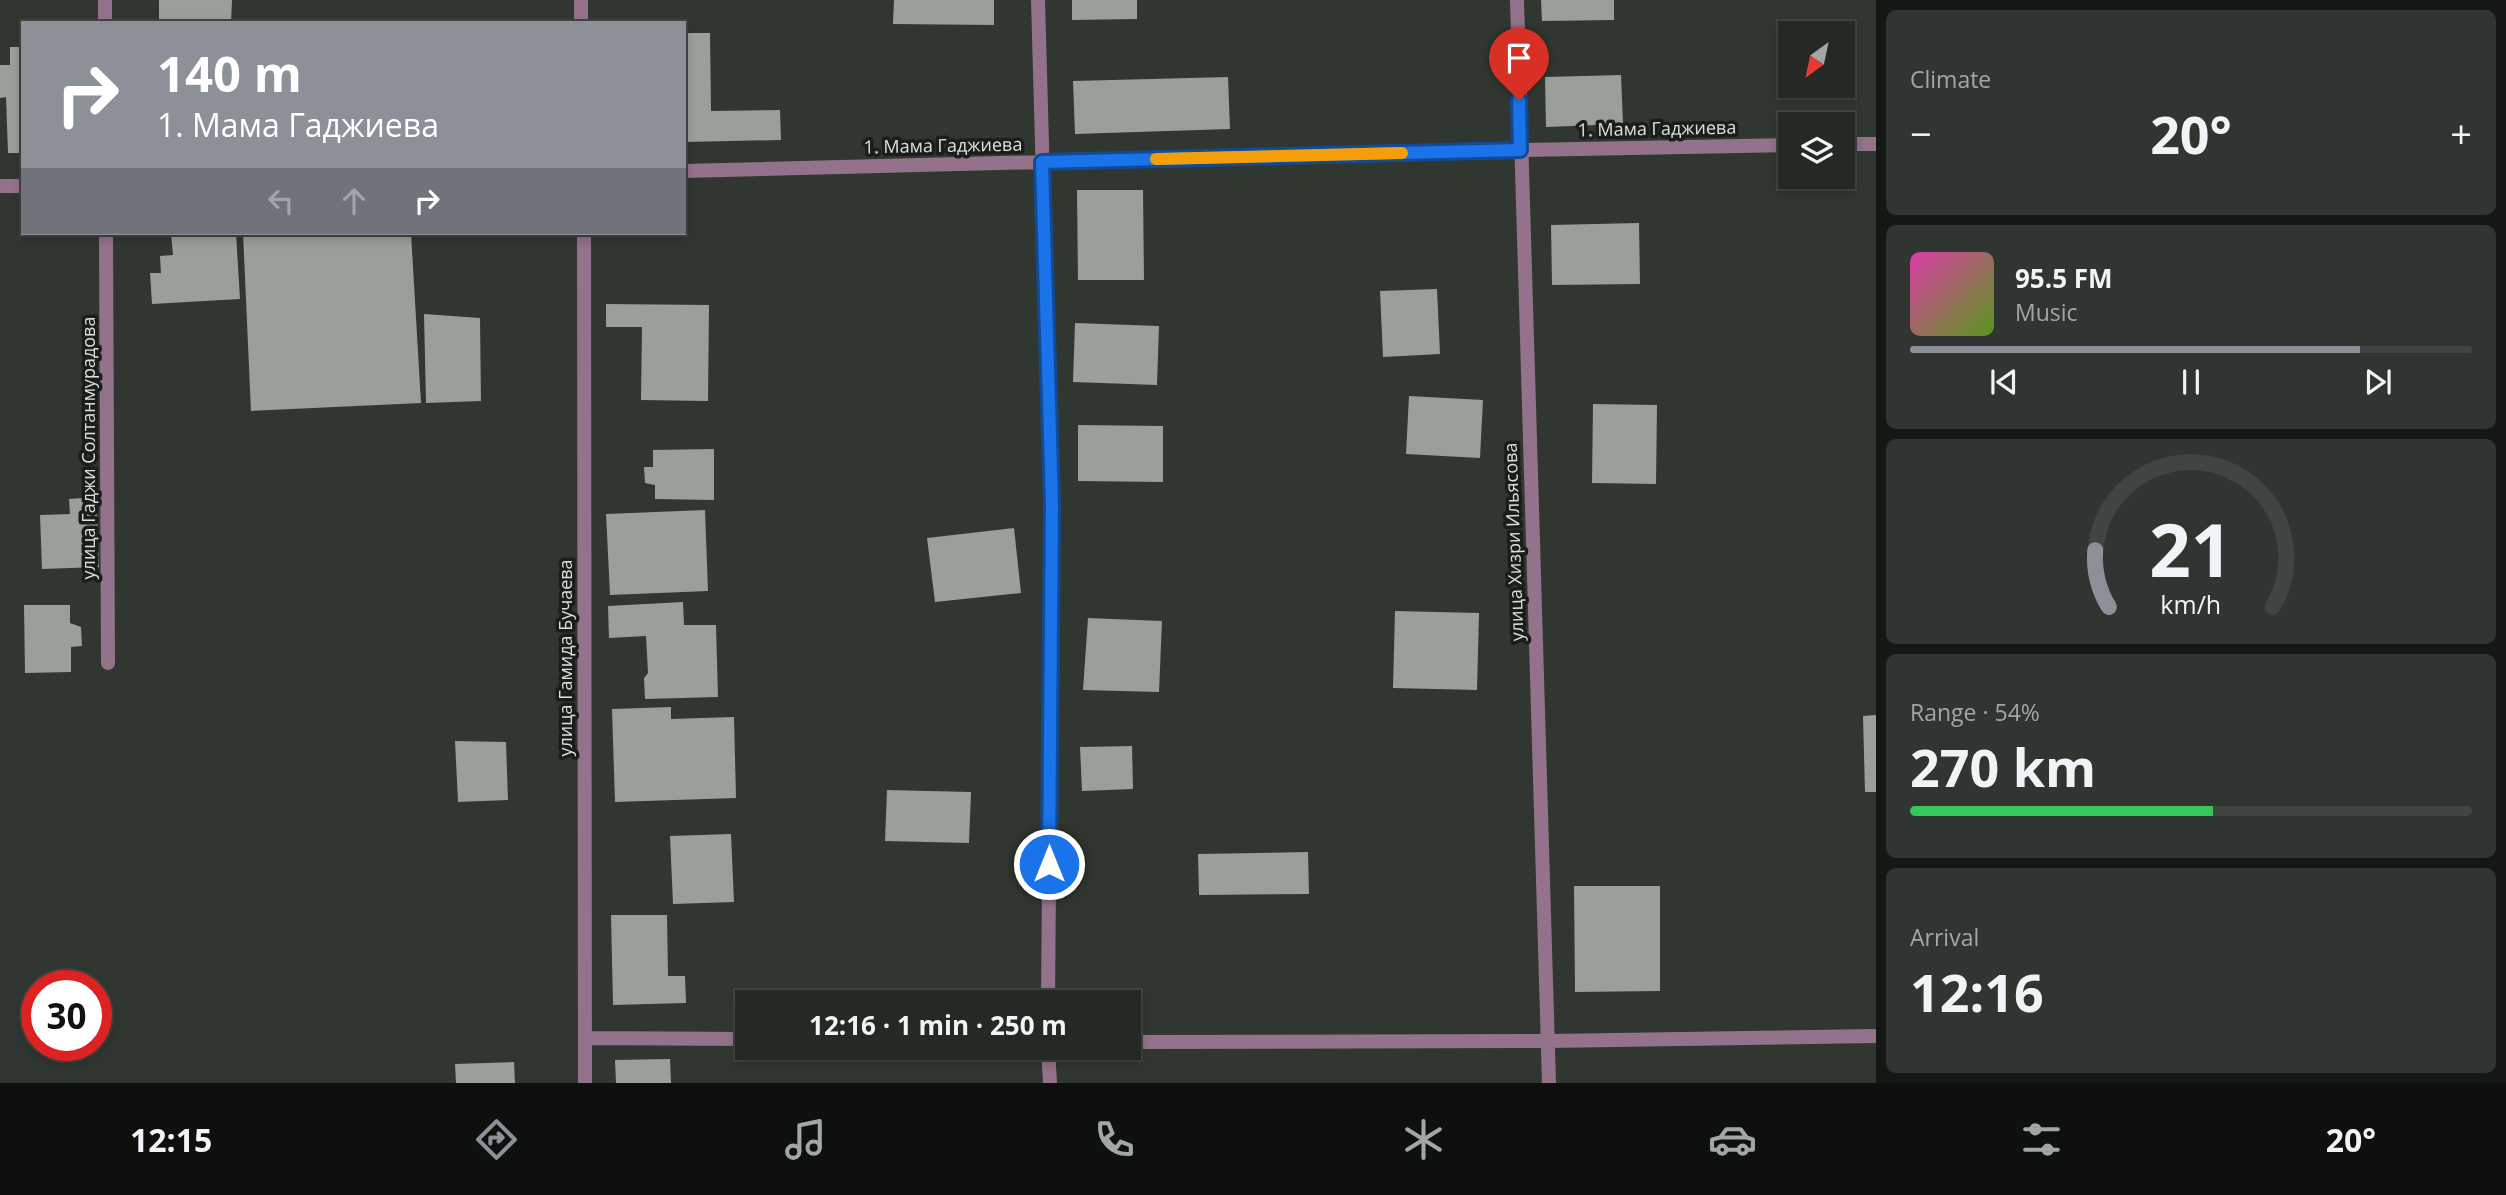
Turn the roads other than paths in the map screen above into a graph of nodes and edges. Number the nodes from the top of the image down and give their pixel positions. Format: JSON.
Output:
{"nodes":[{"id":1,"x":105,"y":0,"type":"edge"},
{"id":2,"x":581,"y":0,"type":"edge"},
{"id":3,"x":1038,"y":0,"type":"edge"},
{"id":4,"x":1517,"y":0,"type":"edge"},
{"id":5,"x":105,"y":21,"type":"edge"},
{"id":6,"x":581,"y":21,"type":"edge"},
{"id":7,"x":1855,"y":144,"type":"edge"},
{"id":8,"x":1876,"y":144,"type":"edge"},
{"id":9,"x":1778,"y":145,"type":"edge"},
{"id":10,"x":1520,"y":150,"type":"junction"},
{"id":11,"x":1042,"y":162,"type":"junction"},
{"id":12,"x":686,"y":171,"type":"edge"},
{"id":13,"x":0,"y":186,"type":"edge"},
{"id":14,"x":21,"y":186,"type":"edge"},
{"id":15,"x":106,"y":235,"type":"edge"},
{"id":16,"x":584,"y":235,"type":"edge"},
{"id":17,"x":108,"y":663,"type":"dead end"},
{"id":18,"x":1048,"y":990,"type":"edge"},
{"id":19,"x":1876,"y":1037,"type":"edge"},
{"id":20,"x":584,"y":1038,"type":"junction"},
{"id":21,"x":735,"y":1039,"type":"edge"},
{"id":22,"x":1548,"y":1041,"type":"junction"},
{"id":23,"x":1141,"y":1042,"type":"edge"},
{"id":24,"x":1048,"y":1060,"type":"edge"},
{"id":25,"x":585,"y":1083,"type":"edge"},
{"id":26,"x":1049,"y":1083,"type":"edge"},
{"id":27,"x":1549,"y":1083,"type":"edge"}],
"edges":[{"from":1,"to":5,"type":"street"},
{"from":2,"to":6,"type":"street"},
{"from":3,"to":11,"type":"street"},
{"from":4,"to":10,"type":"street","name":"улица Хизри Ильясова"},
{"from":7,"to":8,"type":"street"},
{"from":9,"to":10,"type":"street","name":"1. Мама Гаджиева"},
{"from":10,"to":11,"type":"street","name":"1. Мама Гаджиева"},
{"from":10,"to":22,"type":"street","name":"улица Хизри Ильясова"},
{"from":11,"to":12,"type":"street","name":"1. Мама Гаджиева"},
{"from":11,"to":18,"type":"street"},
{"from":13,"to":14,"type":"street"},
{"from":15,"to":17,"type":"street","name":"улица Гаджи Солтанмурадова"},
{"from":16,"to":20,"type":"street","name":"улица Гамида Бучаева"},
{"from":19,"to":22,"type":"street"},
{"from":20,"to":21,"type":"street"},
{"from":20,"to":25,"type":"street","name":"улица Гамида Бучаева"},
{"from":22,"to":23,"type":"street"},
{"from":22,"to":27,"type":"street","name":"улица Хизри Ильясова"},
{"from":24,"to":26,"type":"street"}]}
